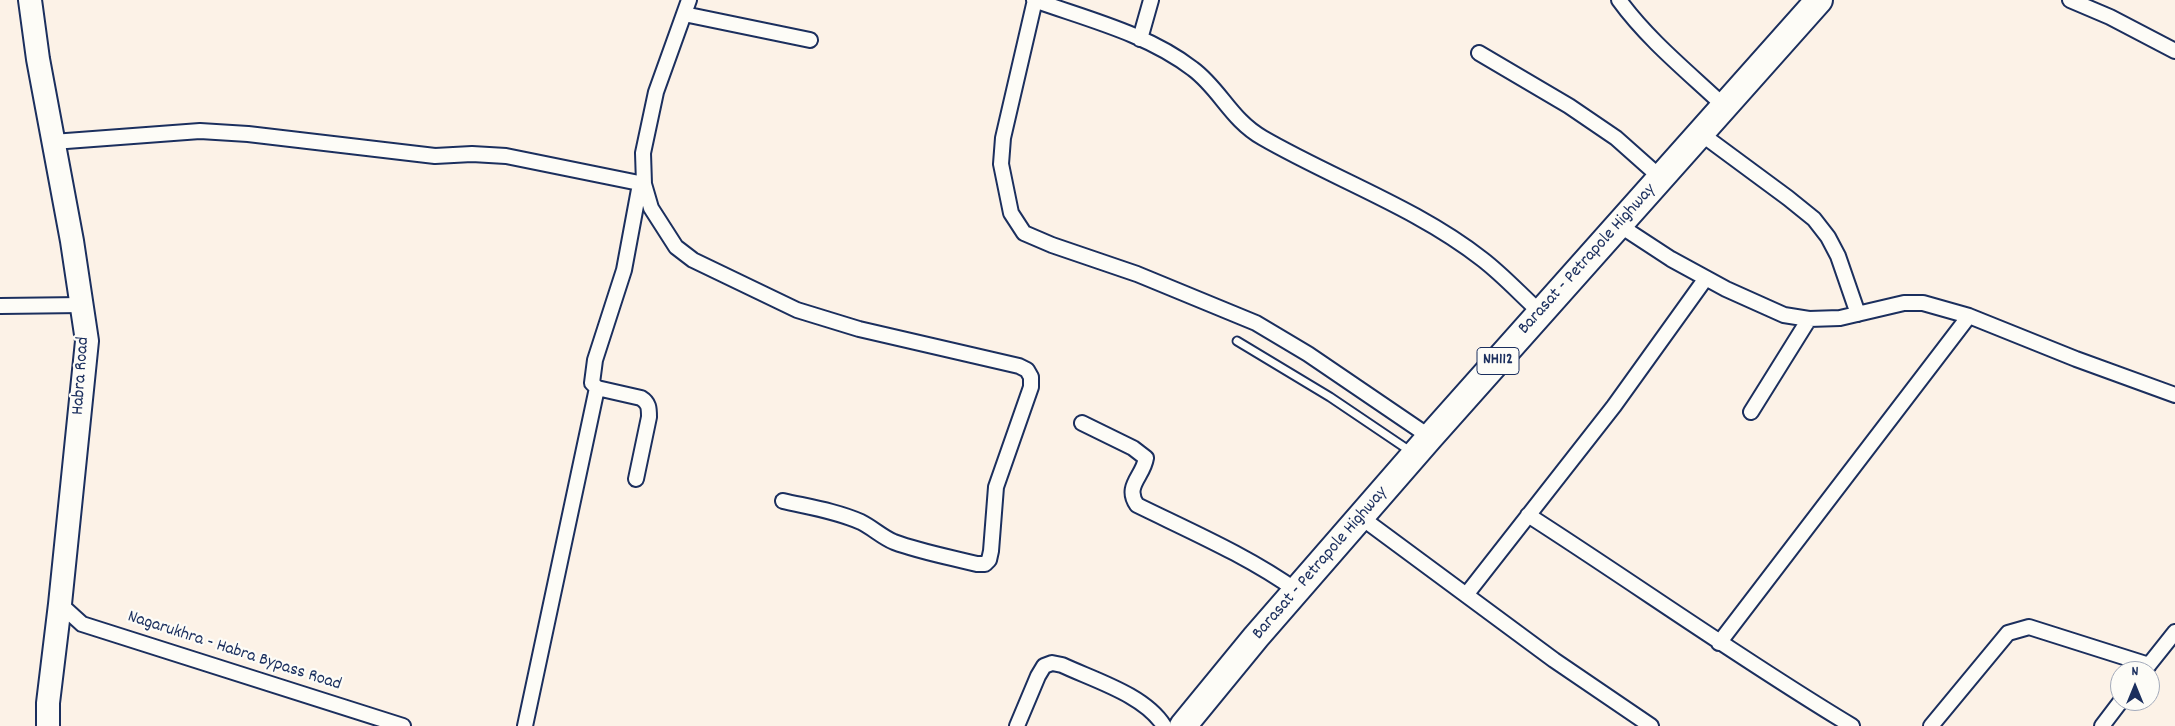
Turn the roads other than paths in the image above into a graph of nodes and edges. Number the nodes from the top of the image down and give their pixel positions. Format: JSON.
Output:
{"nodes":[{"id":1,"x":30,"y":0,"type":"edge"},
{"id":2,"x":689,"y":0,"type":"edge"},
{"id":3,"x":1034,"y":0,"type":"edge"},
{"id":4,"x":1151,"y":0,"type":"edge"},
{"id":5,"x":1619,"y":0,"type":"edge"},
{"id":6,"x":1819,"y":0,"type":"edge"},
{"id":7,"x":2070,"y":0,"type":"edge"},
{"id":8,"x":684,"y":14,"type":"junction"},
{"id":9,"x":1140,"y":39,"type":"junction"},
{"id":10,"x":810,"y":40,"type":"dead end"},
{"id":11,"x":2175,"y":51,"type":"edge"},
{"id":12,"x":1479,"y":53,"type":"dead end"},
{"id":13,"x":1724,"y":106,"type":"junction"},
{"id":14,"x":1700,"y":133,"type":"junction"},
{"id":15,"x":53,"y":142,"type":"junction"},
{"id":16,"x":1661,"y":178,"type":"junction"},
{"id":17,"x":642,"y":184,"type":"junction"},
{"id":18,"x":1619,"y":225,"type":"junction"},
{"id":19,"x":1706,"y":278,"type":"junction"},
{"id":20,"x":82,"y":305,"type":"junction"},
{"id":21,"x":0,"y":306,"type":"edge"},
{"id":22,"x":1541,"y":313,"type":"junction"},
{"id":23,"x":1858,"y":314,"type":"junction"},
{"id":24,"x":1969,"y":316,"type":"junction"},
{"id":25,"x":1809,"y":319,"type":"junction"},
{"id":26,"x":1237,"y":341,"type":"dead end"},
{"id":27,"x":597,"y":388,"type":"junction"},
{"id":28,"x":2175,"y":395,"type":"edge"},
{"id":29,"x":1752,"y":412,"type":"dead end"},
{"id":30,"x":1082,"y":423,"type":"dead end"},
{"id":31,"x":1423,"y":446,"type":"junction"},
{"id":32,"x":636,"y":479,"type":"dead end"},
{"id":33,"x":783,"y":500,"type":"dead end"},
{"id":34,"x":1528,"y":515,"type":"junction"},
{"id":35,"x":1362,"y":518,"type":"junction"},
{"id":36,"x":1297,"y":591,"type":"junction"},
{"id":37,"x":1466,"y":595,"type":"junction"},
{"id":38,"x":60,"y":604,"type":"junction"},
{"id":39,"x":82,"y":624,"type":"junction"},
{"id":40,"x":56,"y":628,"type":"junction"},
{"id":41,"x":2175,"y":632,"type":"edge"},
{"id":42,"x":1719,"y":642,"type":"junction"},
{"id":43,"x":2126,"y":661,"type":"edge"},
{"id":44,"x":2152,"y":661,"type":"edge"},
{"id":45,"x":2113,"y":711,"type":"edge"},
{"id":46,"x":48,"y":726,"type":"edge"},
{"id":47,"x":403,"y":726,"type":"edge"},
{"id":48,"x":526,"y":726,"type":"edge"},
{"id":49,"x":1017,"y":726,"type":"edge"},
{"id":50,"x":1164,"y":726,"type":"edge"},
{"id":51,"x":1183,"y":726,"type":"edge"},
{"id":52,"x":1651,"y":726,"type":"edge"},
{"id":53,"x":1852,"y":726,"type":"edge"},
{"id":54,"x":1931,"y":726,"type":"edge"},
{"id":55,"x":2102,"y":726,"type":"edge"}],
"edges":[{"from":1,"to":15,"type":"main road","name":"Habra Road"},
{"from":2,"to":8,"type":"street"},
{"from":3,"to":9,"type":"street"},
{"from":3,"to":31,"type":"street"},
{"from":4,"to":9,"type":"street"},
{"from":5,"to":13,"type":"street"},
{"from":6,"to":13,"type":"highway","name":"Barasat - Petrapole Highway","number":"NH112"},
{"from":7,"to":11,"type":"street"},
{"from":8,"to":10,"type":"street"},
{"from":8,"to":17,"type":"street"},
{"from":9,"to":22,"type":"street"},
{"from":12,"to":16,"type":"street"},
{"from":13,"to":14,"type":"highway","name":"Barasat - Petrapole Highway","number":"NH112"},
{"from":14,"to":16,"type":"highway","name":"Barasat - Petrapole Highway","number":"NH112"},
{"from":14,"to":23,"type":"street"},
{"from":15,"to":17,"type":"street"},
{"from":15,"to":20,"type":"main road","name":"Habra Road"},
{"from":16,"to":18,"type":"highway","name":"Barasat - Petrapole Highway","number":"NH112"},
{"from":17,"to":27,"type":"street"},
{"from":17,"to":33,"type":"street"},
{"from":18,"to":19,"type":"street"},
{"from":18,"to":22,"type":"highway","name":"Barasat - Petrapole Highway","number":"NH112"},
{"from":19,"to":25,"type":"street"},
{"from":19,"to":34,"type":"street"},
{"from":20,"to":21,"type":"street"},
{"from":20,"to":38,"type":"main road","name":"Habra Road"},
{"from":22,"to":31,"type":"highway","name":"Barasat - Petrapole Highway","number":"NH112"},
{"from":23,"to":24,"type":"street"},
{"from":23,"to":25,"type":"street"},
{"from":24,"to":28,"type":"street"},
{"from":24,"to":42,"type":"street"},
{"from":25,"to":29,"type":"street"},
{"from":26,"to":31,"type":"lane"},
{"from":27,"to":32,"type":"street"},
{"from":27,"to":48,"type":"street"},
{"from":30,"to":36,"type":"street"},
{"from":31,"to":35,"type":"highway","name":"Barasat - Petrapole Highway","number":"NH112"},
{"from":34,"to":37,"type":"street"},
{"from":34,"to":42,"type":"street"},
{"from":35,"to":36,"type":"highway","name":"Barasat - Petrapole Highway","number":"NH112"},
{"from":35,"to":37,"type":"street"},
{"from":36,"to":51,"type":"highway","name":"Barasat - Petrapole Highway","number":"NH112"},
{"from":37,"to":52,"type":"street"},
{"from":38,"to":39,"type":"street","name":"Nagarukhra - Habra Bypass Road"},
{"from":38,"to":40,"type":"main road","name":"Habra Road"},
{"from":39,"to":40,"type":"street"},
{"from":39,"to":47,"type":"street","name":"Nagarukhra - Habra Bypass Road"},
{"from":40,"to":46,"type":"main road","name":"Habra Road"},
{"from":41,"to":44,"type":"street"},
{"from":42,"to":53,"type":"street"},
{"from":43,"to":54,"type":"street"},
{"from":45,"to":55,"type":"street"},
{"from":49,"to":50,"type":"street"}]}
